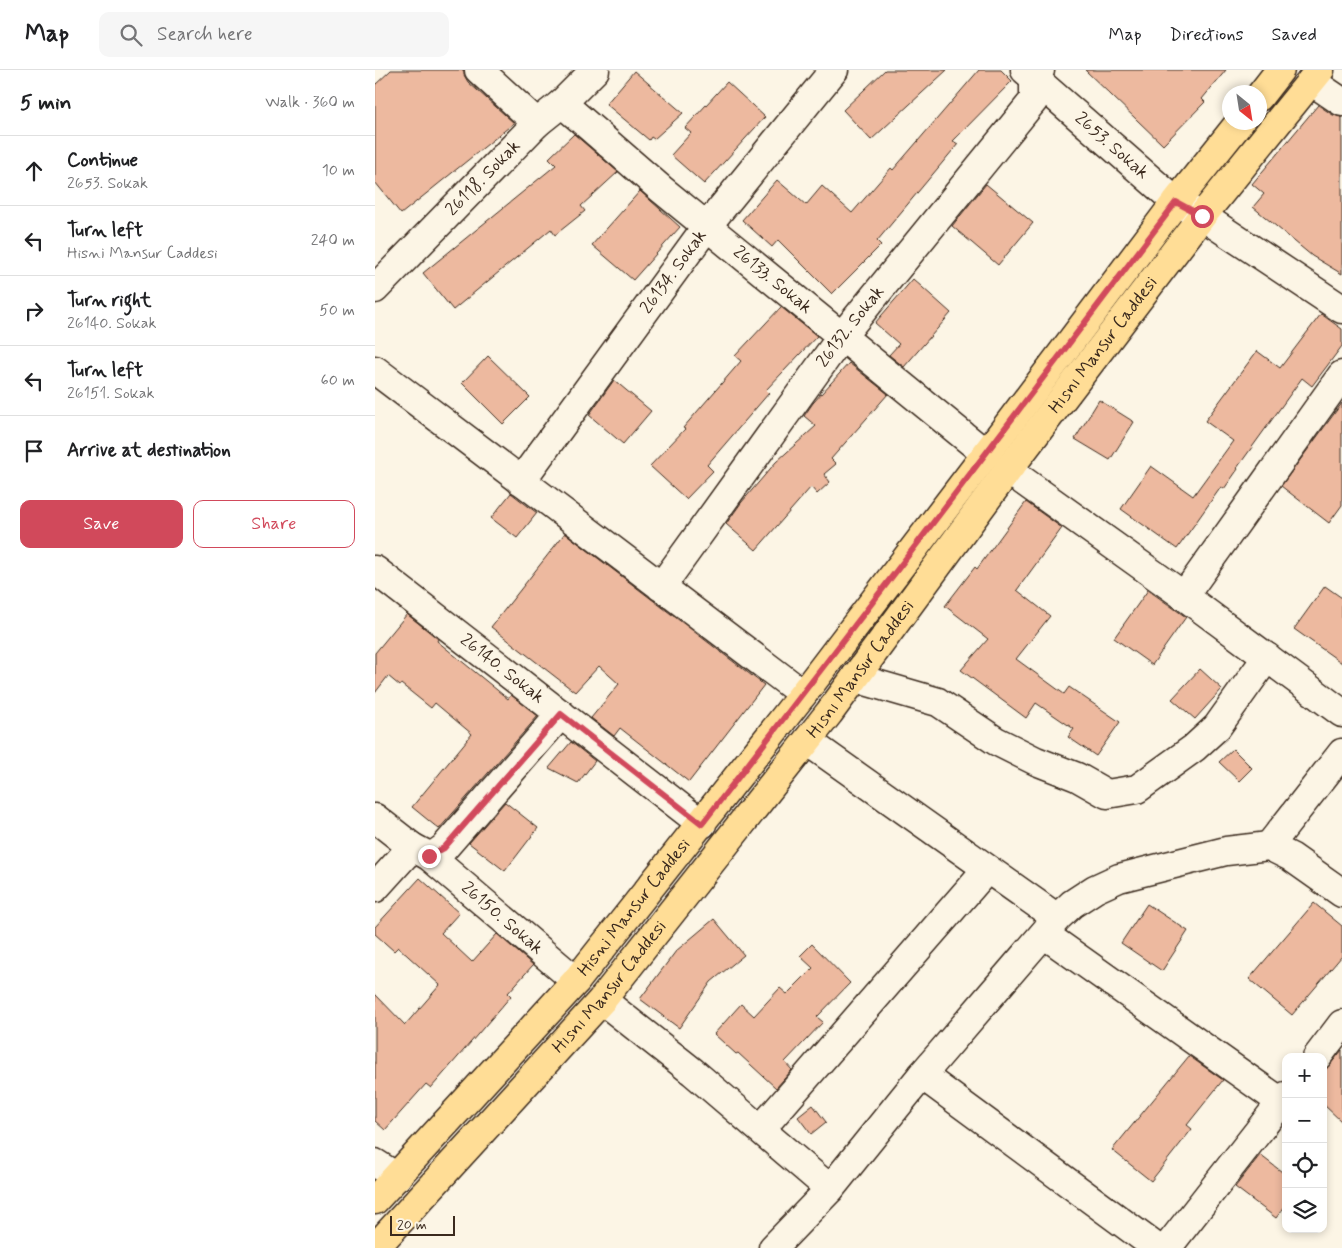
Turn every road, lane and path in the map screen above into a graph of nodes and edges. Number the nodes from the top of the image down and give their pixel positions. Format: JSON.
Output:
{"nodes":[{"id":1,"x":479,"y":70,"type":"edge"},
{"id":2,"x":595,"y":70,"type":"edge"},
{"id":3,"x":834,"y":70,"type":"edge"},
{"id":4,"x":1280,"y":70,"type":"edge"},
{"id":5,"x":1033,"y":72,"type":"edge"},
{"id":6,"x":1316,"y":76,"type":"edge"},
{"id":7,"x":1267,"y":87,"type":"edge"},
{"id":8,"x":1342,"y":102,"type":"edge"},
{"id":9,"x":562,"y":103,"type":"junction"},
{"id":10,"x":537,"y":123,"type":"junction"},
{"id":11,"x":1234,"y":130,"type":"edge"},
{"id":12,"x":1176,"y":202,"type":"junction"},
{"id":13,"x":1202,"y":216,"type":"junction"},
{"id":14,"x":707,"y":226,"type":"junction"},
{"id":15,"x":375,"y":289,"type":"edge"},
{"id":16,"x":1342,"y":309,"type":"edge"},
{"id":17,"x":843,"y":336,"type":"junction"},
{"id":18,"x":375,"y":370,"type":"edge"},
{"id":19,"x":1342,"y":376,"type":"edge"},
{"id":20,"x":997,"y":462,"type":"junction"},
{"id":21,"x":521,"y":481,"type":"junction"},
{"id":22,"x":379,"y":579,"type":"edge"},
{"id":23,"x":661,"y":587,"type":"junction"},
{"id":24,"x":1184,"y":596,"type":"junction"},
{"id":25,"x":1267,"y":658,"type":"junction"},
{"id":26,"x":856,"y":676,"type":"junction"},
{"id":27,"x":803,"y":694,"type":"junction"},
{"id":28,"x":1342,"y":713,"type":"edge"},
{"id":29,"x":561,"y":714,"type":"junction"},
{"id":30,"x":807,"y":741,"type":"junction"},
{"id":31,"x":1342,"y":753,"type":"edge"},
{"id":32,"x":375,"y":818,"type":"edge"},
{"id":33,"x":702,"y":824,"type":"junction"},
{"id":34,"x":1269,"y":846,"type":"junction"},
{"id":35,"x":420,"y":851,"type":"junction"},
{"id":36,"x":987,"y":869,"type":"junction"},
{"id":37,"x":375,"y":888,"type":"edge"},
{"id":38,"x":1342,"y":893,"type":"edge"},
{"id":39,"x":1051,"y":926,"type":"junction"},
{"id":40,"x":576,"y":981,"type":"junction"},
{"id":41,"x":602,"y":1000,"type":"junction"},
{"id":42,"x":1342,"y":1024,"type":"edge"},
{"id":43,"x":1320,"y":1053,"type":"edge"},
{"id":44,"x":922,"y":1075,"type":"junction"},
{"id":45,"x":1282,"y":1098,"type":"edge"},
{"id":46,"x":1282,"y":1100,"type":"edge"},
{"id":47,"x":761,"y":1129,"type":"junction"},
{"id":48,"x":386,"y":1170,"type":"edge"},
{"id":49,"x":830,"y":1189,"type":"junction"},
{"id":50,"x":375,"y":1200,"type":"edge"},
{"id":51,"x":375,"y":1248,"type":"edge"},
{"id":52,"x":773,"y":1248,"type":"edge"},
{"id":53,"x":1157,"y":1248,"type":"edge"},
{"id":54,"x":1167,"y":1248,"type":"edge"}],
"edges":[{"from":1,"to":10,"type":"street"},
{"from":2,"to":9,"type":"street","name":"26118. Sokak"},
{"from":3,"to":14,"type":"street","name":"26134. Sokak"},
{"from":4,"to":7,"type":"main road"},
{"from":5,"to":12,"type":"street","name":"2653. Sokak"},
{"from":5,"to":17,"type":"street","name":"26132. Sokak"},
{"from":6,"to":8,"type":"street"},
{"from":6,"to":13,"type":"main road","name":"Hısnı Mansur Caddesi"},
{"from":9,"to":10,"type":"street","name":"26118. Sokak"},
{"from":9,"to":14,"type":"street","name":"26133. Sokak"},
{"from":10,"to":15,"type":"street","name":"26118. Sokak"},
{"from":11,"to":12,"type":"main road","name":"Hisni Mansur Caddesi"},
{"from":12,"to":13,"type":"street","name":"2653. Sokak"},
{"from":12,"to":20,"type":"main road","name":"Hisni Mansur Caddesi"},
{"from":13,"to":16,"type":"street","name":"2653. Sokak"},
{"from":13,"to":20,"type":"main road","name":"Hısnı Mansur Caddesi"},
{"from":14,"to":17,"type":"street","name":"26133. Sokak"},
{"from":14,"to":21,"type":"street","name":"26134. Sokak"},
{"from":17,"to":20,"type":"street","name":"26133. Sokak"},
{"from":17,"to":23,"type":"street","name":"26132. Sokak"},
{"from":18,"to":21,"type":"street"},
{"from":19,"to":24,"type":"street"},
{"from":20,"to":24,"type":"street","name":"26133. Sokak"},
{"from":20,"to":26,"type":"main road","name":"Hısnı Mansur Caddesi"},
{"from":20,"to":27,"type":"main road","name":"Hisni Mansur Caddesi"},
{"from":21,"to":23,"type":"street"},
{"from":22,"to":29,"type":"street","name":"26140. Sokak"},
{"from":23,"to":27,"type":"street"},
{"from":24,"to":25,"type":"street","name":"26133. Sokak"},
{"from":25,"to":26,"type":"street"},
{"from":25,"to":28,"type":"street","name":"26133. Sokak"},
{"from":26,"to":30,"type":"main road","name":"Hısnı Mansur Caddesi"},
{"from":27,"to":33,"type":"main road","name":"Hisni Mansur Caddesi"},
{"from":29,"to":33,"type":"street","name":"26140. Sokak"},
{"from":29,"to":35,"type":"street"},
{"from":30,"to":36,"type":"street"},
{"from":30,"to":41,"type":"main road","name":"Hısnı Mansur Caddesi"},
{"from":31,"to":34,"type":"street"},
{"from":32,"to":35,"type":"street","name":"26150. Sokak"},
{"from":33,"to":40,"type":"main road","name":"Hisni Mansur Caddesi"},
{"from":34,"to":38,"type":"street"},
{"from":34,"to":39,"type":"street"},
{"from":35,"to":37,"type":"street"},
{"from":35,"to":40,"type":"street","name":"26150. Sokak"},
{"from":36,"to":39,"type":"street"},
{"from":36,"to":47,"type":"street"},
{"from":39,"to":44,"type":"street"},
{"from":39,"to":45,"type":"street"},
{"from":40,"to":48,"type":"main road","name":"Hisni Mansur Caddesi"},
{"from":41,"to":47,"type":"street"},
{"from":41,"to":51,"type":"main road","name":"Hısnı Mansur Caddesi"},
{"from":42,"to":43,"type":"street"},
{"from":44,"to":49,"type":"street"},
{"from":44,"to":53,"type":"street"},
{"from":46,"to":54,"type":"street"},
{"from":47,"to":49,"type":"street"},
{"from":48,"to":50,"type":"main road","name":"Hisni Mansur Caddesi"},
{"from":49,"to":52,"type":"street"}]}
